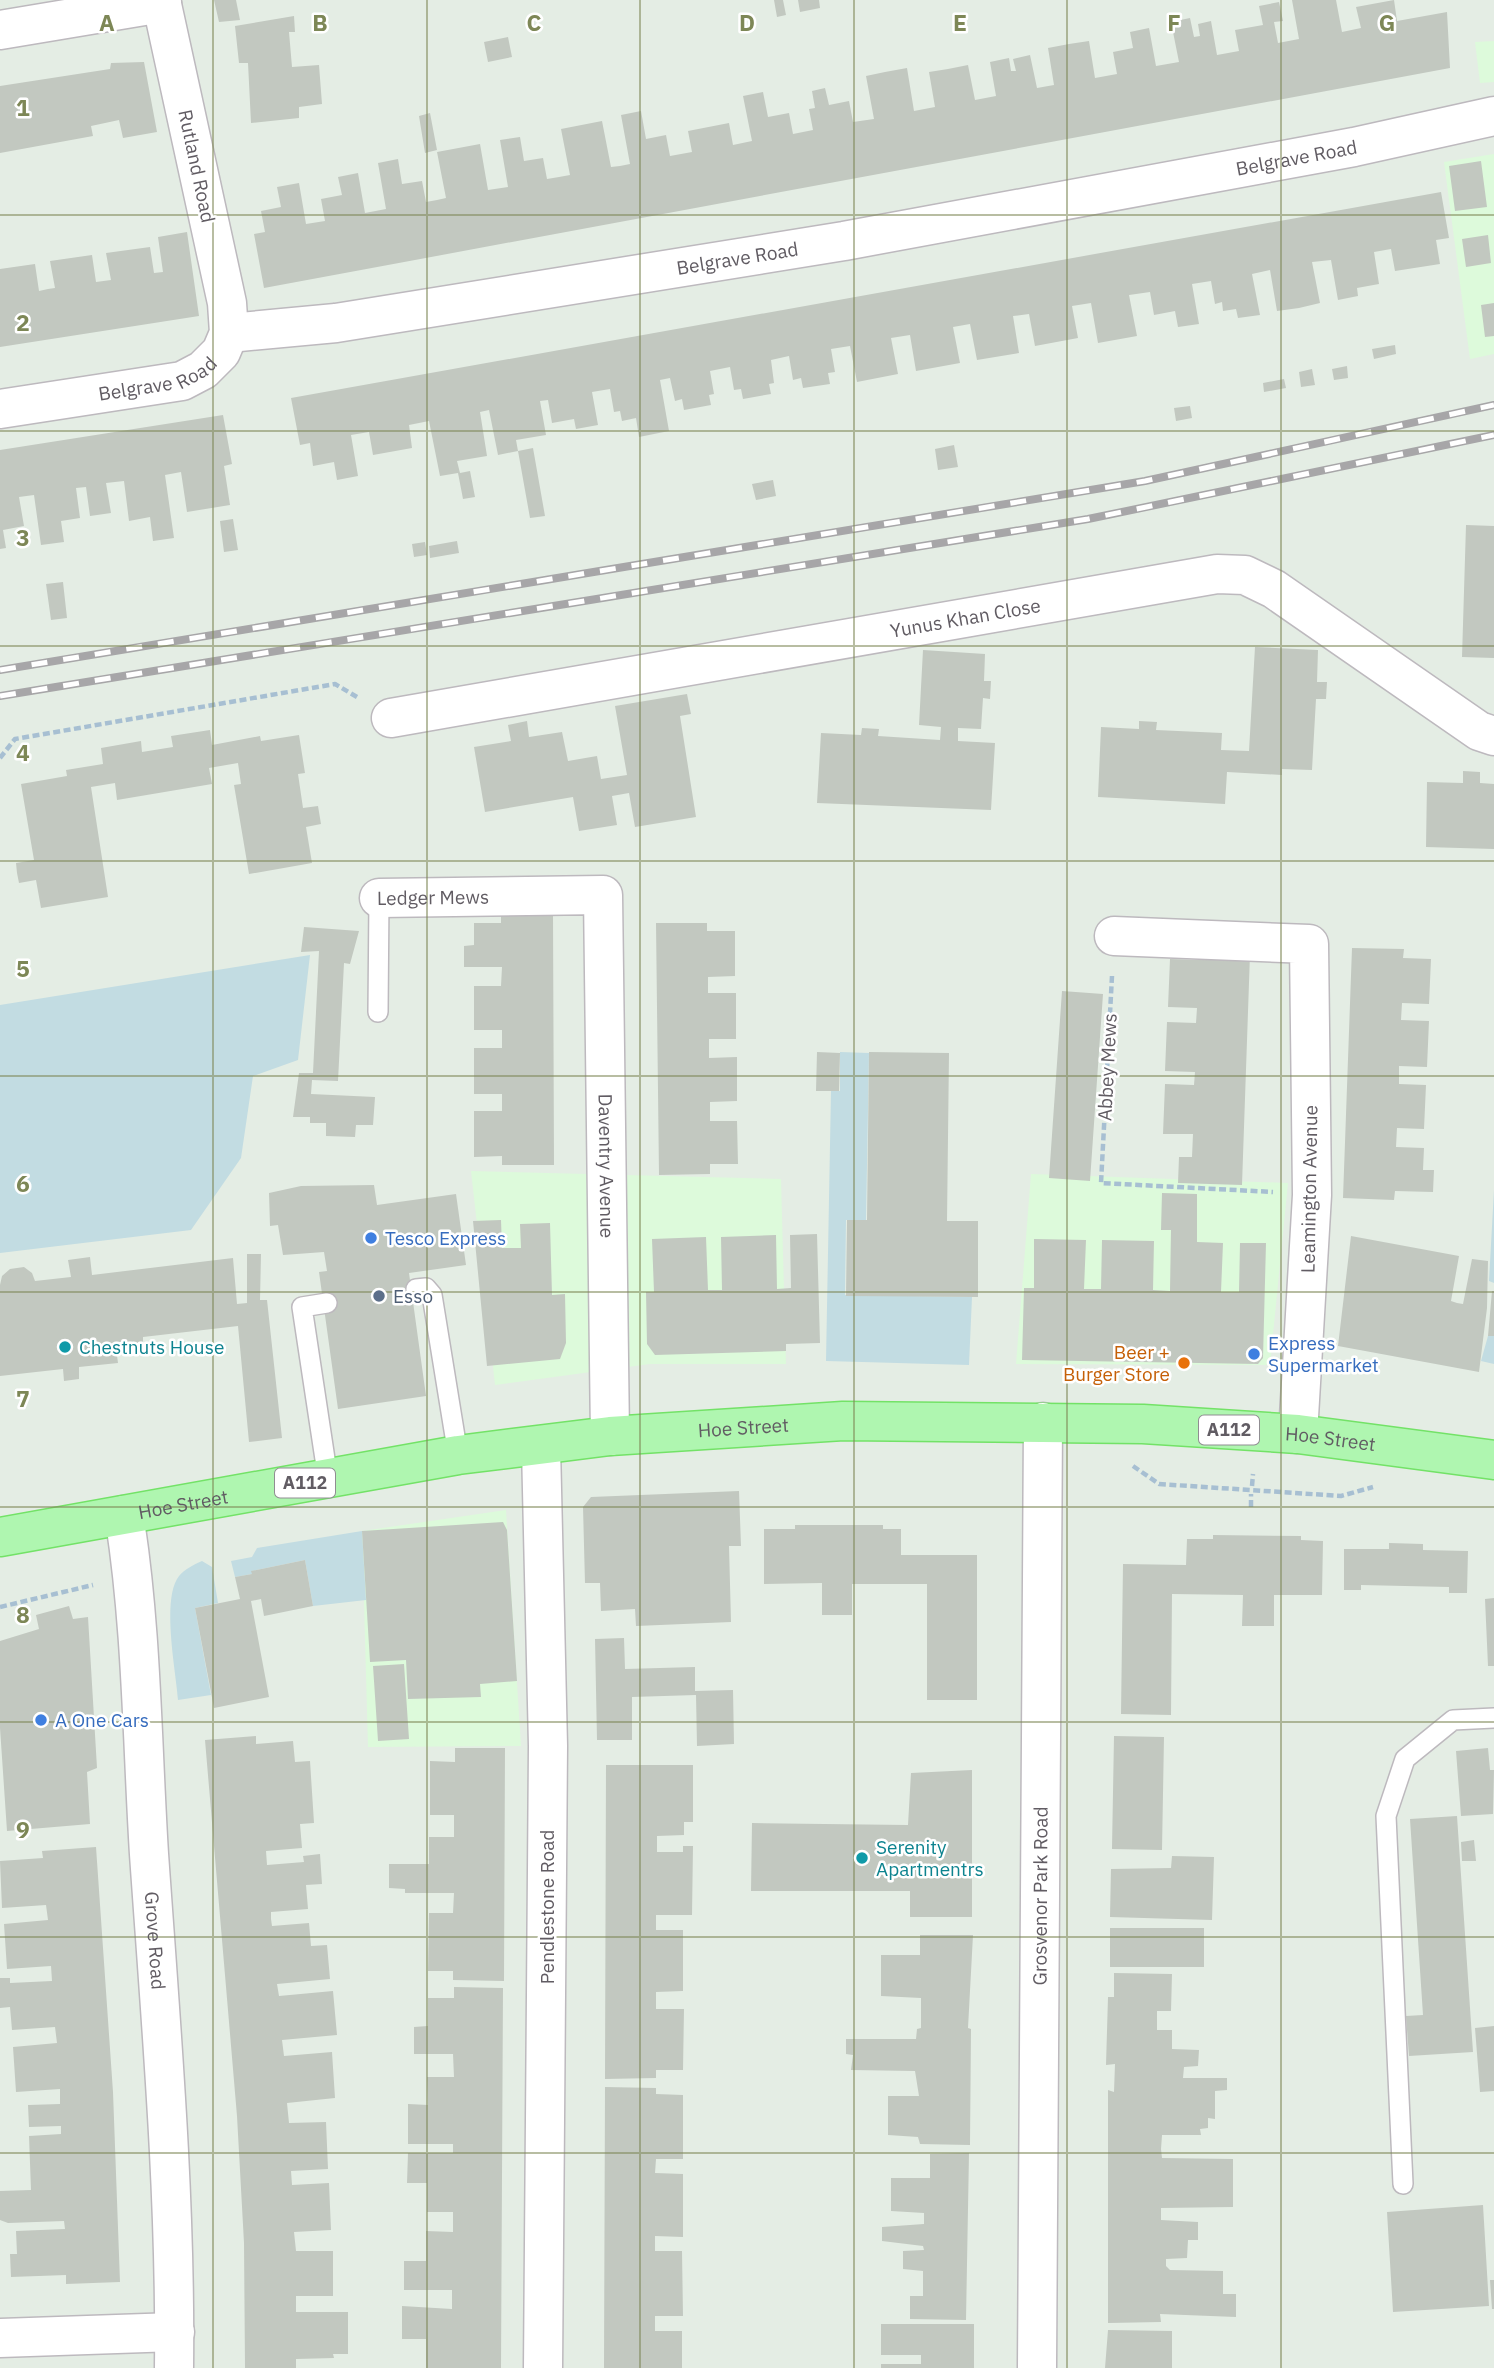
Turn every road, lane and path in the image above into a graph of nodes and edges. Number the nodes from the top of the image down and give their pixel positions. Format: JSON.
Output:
{"nodes":[{"id":1,"x":161,"y":2,"type":"edge"},
{"id":2,"x":0,"y":30,"type":"edge"},
{"id":3,"x":1494,"y":116,"type":"edge"},
{"id":4,"x":229,"y":333,"type":"junction"},
{"id":5,"x":0,"y":409,"type":"edge"},
{"id":6,"x":391,"y":718,"type":"joint"},
{"id":7,"x":1494,"y":736,"type":"edge"},
{"id":8,"x":0,"y":758,"type":"edge"},
{"id":9,"x":603,"y":895,"type":"joint"},
{"id":10,"x":379,"y":898,"type":"joint"},
{"id":11,"x":1114,"y":936,"type":"joint"},
{"id":12,"x":378,"y":1012,"type":"dead end"},
{"id":13,"x":1312,"y":1195,"type":"junction"},
{"id":14,"x":416,"y":1289,"type":"dead end"},
{"id":15,"x":327,"y":1303,"type":"dead end"},
{"id":16,"x":1043,"y":1422,"type":"junction"},
{"id":17,"x":1298,"y":1434,"type":"junction"},
{"id":18,"x":610,"y":1436,"type":"junction"},
{"id":19,"x":541,"y":1447,"type":"junction"},
{"id":20,"x":458,"y":1455,"type":"junction"},
{"id":21,"x":1494,"y":1460,"type":"edge"},
{"id":22,"x":1126,"y":1462,"type":"dead end"},
{"id":23,"x":1253,"y":1474,"type":"dead end"},
{"id":24,"x":328,"y":1479,"type":"junction"},
{"id":25,"x":1252,"y":1486,"type":"dead end"},
{"id":26,"x":1379,"y":1486,"type":"dead end"},
{"id":27,"x":1251,"y":1494,"type":"dead end"},
{"id":28,"x":1251,"y":1507,"type":"dead end"},
{"id":29,"x":124,"y":1516,"type":"junction"},
{"id":30,"x":0,"y":1537,"type":"edge"},
{"id":31,"x":131,"y":1575,"type":"junction"},
{"id":32,"x":0,"y":1607,"type":"edge"},
{"id":33,"x":1494,"y":1718,"type":"edge"},
{"id":34,"x":1403,"y":2184,"type":"dead end"},
{"id":35,"x":0,"y":2338,"type":"edge"},
{"id":36,"x":174,"y":2350,"type":"edge"},
{"id":37,"x":543,"y":2368,"type":"edge"},
{"id":38,"x":1037,"y":2368,"type":"edge"}],
"edges":[{"from":1,"to":2,"type":"street"},
{"from":1,"to":4,"type":"street","name":"Rutland Road"},
{"from":3,"to":4,"type":"street","name":"Belgrave Road"},
{"from":4,"to":5,"type":"street","name":"Belgrave Road"},
{"from":6,"to":7,"type":"street","name":"Yunus Khan Close"},
{"from":6,"to":8,"type":"path"},
{"from":9,"to":10,"type":"street","name":"Ledger Mews"},
{"from":9,"to":18,"type":"street","name":"Daventry Avenue"},
{"from":10,"to":12,"type":"lane","name":"Ledger Mews"},
{"from":11,"to":13,"type":"street","name":"Leamington Avenue"},
{"from":11,"to":13,"type":"path","name":"Abbey Mews"},
{"from":13,"to":17,"type":"street","name":"Leamington Avenue"},
{"from":14,"to":20,"type":"lane"},
{"from":15,"to":24,"type":"lane"},
{"from":16,"to":17,"type":"main road","name":"Hoe Street","number":"A112"},
{"from":16,"to":18,"type":"main road","name":"Hoe Street","number":"A112"},
{"from":16,"to":38,"type":"street","name":"Grosvenor Park Road"},
{"from":17,"to":21,"type":"main road","name":"Hoe Street","number":"A112"},
{"from":18,"to":19,"type":"main road","name":"Hoe Street","number":"A112"},
{"from":19,"to":20,"type":"main road","name":"Hoe Street","number":"A112"},
{"from":19,"to":37,"type":"street","name":"Pendlestone Road"},
{"from":20,"to":24,"type":"main road","name":"Hoe Street","number":"A112"},
{"from":22,"to":26,"type":"path"},
{"from":23,"to":25,"type":"path"},
{"from":24,"to":29,"type":"main road","name":"Hoe Street","number":"A112"},
{"from":27,"to":28,"type":"path"},
{"from":29,"to":30,"type":"main road","name":"Hoe Street","number":"A112"},
{"from":29,"to":31,"type":"street","name":"Grove Road"},
{"from":31,"to":32,"type":"path"},
{"from":31,"to":36,"type":"street","name":"Grove Road"},
{"from":33,"to":34,"type":"lane"},
{"from":35,"to":36,"type":"street"}]}
